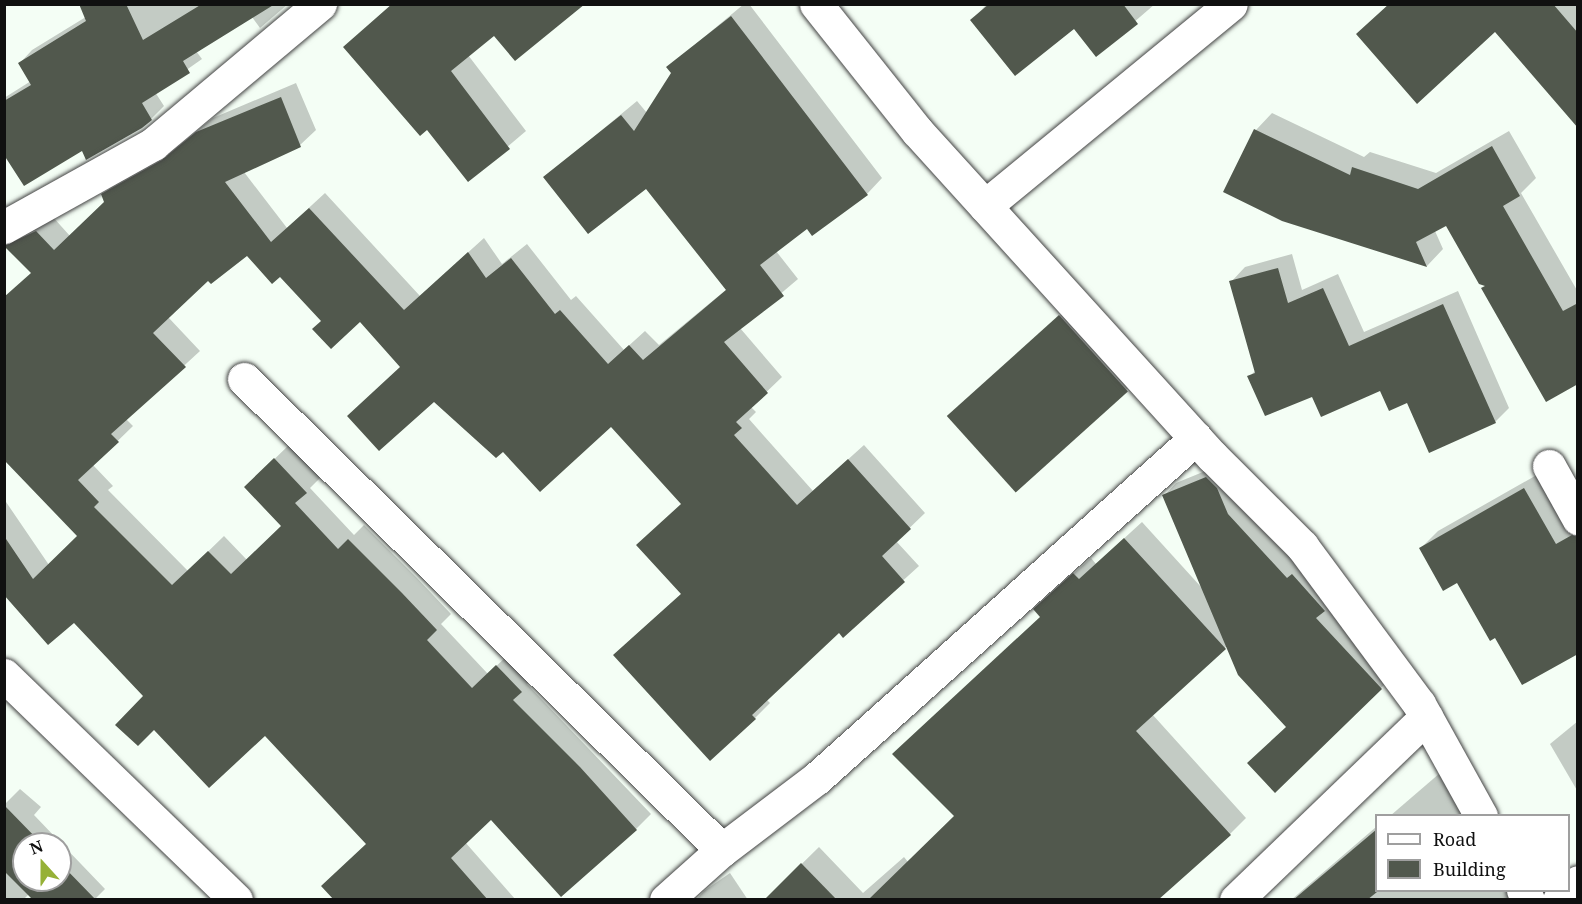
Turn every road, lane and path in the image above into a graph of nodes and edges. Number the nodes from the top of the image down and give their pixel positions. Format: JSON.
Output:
{"nodes":[{"id":1,"x":320,"y":4,"type":"edge"},
{"id":2,"x":816,"y":4,"type":"edge"},
{"id":3,"x":1231,"y":4,"type":"edge"},
{"id":4,"x":985,"y":206,"type":"junction"},
{"id":5,"x":4,"y":227,"type":"edge"},
{"id":6,"x":244,"y":379,"type":"dead end"},
{"id":7,"x":1196,"y":438,"type":"junction"},
{"id":8,"x":1550,"y":465,"type":"dead end"},
{"id":9,"x":1578,"y":518,"type":"edge"},
{"id":10,"x":4,"y":675,"type":"edge"},
{"id":11,"x":1426,"y":717,"type":"junction"},
{"id":12,"x":1480,"y":814,"type":"edge"},
{"id":13,"x":722,"y":850,"type":"junction"},
{"id":14,"x":236,"y":900,"type":"edge"},
{"id":15,"x":666,"y":900,"type":"edge"},
{"id":16,"x":1236,"y":900,"type":"edge"}],
"edges":[{"from":1,"to":5,"type":"street"},
{"from":2,"to":4,"type":"street"},
{"from":3,"to":4,"type":"street"},
{"from":4,"to":7,"type":"street"},
{"from":6,"to":13,"type":"street"},
{"from":7,"to":11,"type":"street"},
{"from":7,"to":13,"type":"street"},
{"from":8,"to":9,"type":"street"},
{"from":10,"to":14,"type":"street"},
{"from":11,"to":12,"type":"street"},
{"from":11,"to":16,"type":"street"},
{"from":13,"to":15,"type":"street"}]}
